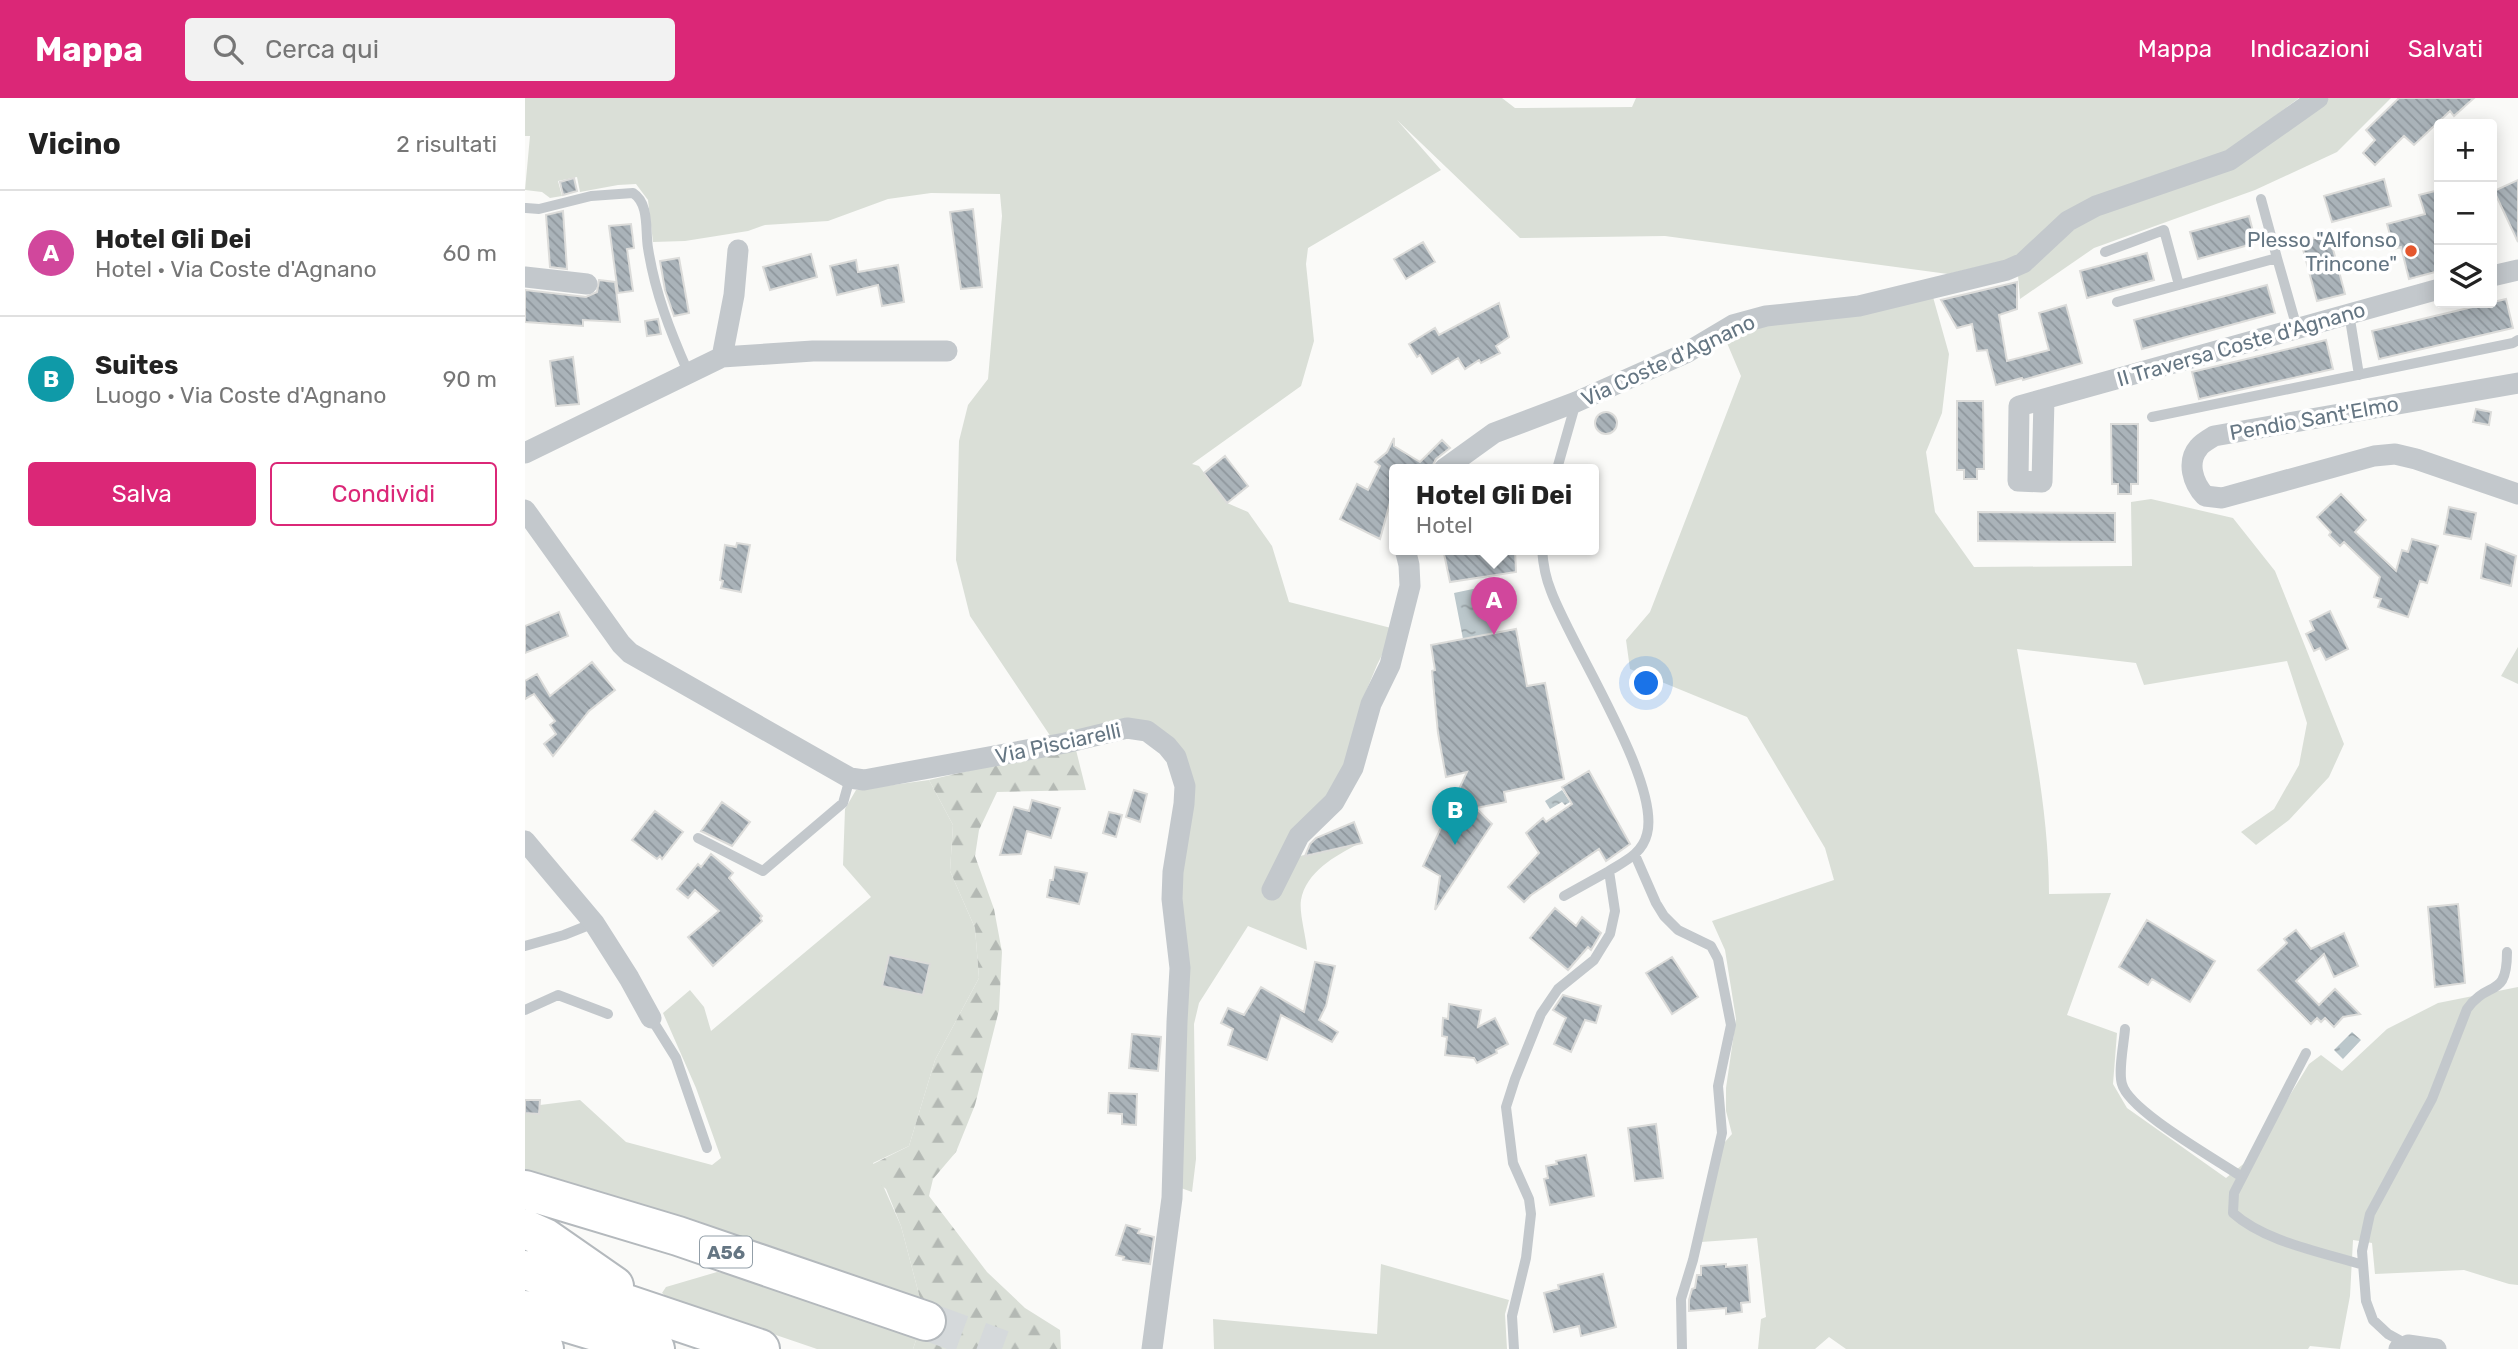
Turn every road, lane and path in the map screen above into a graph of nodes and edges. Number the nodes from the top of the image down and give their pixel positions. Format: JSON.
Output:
{"nodes":[{"id":1,"x":2318,"y":98,"type":"edge"},
{"id":2,"x":2261,"y":199,"type":"dead end"},
{"id":3,"x":526,"y":208,"type":"edge"},
{"id":4,"x":738,"y":250,"type":"dead end"},
{"id":5,"x":2105,"y":252,"type":"dead end"},
{"id":6,"x":2277,"y":257,"type":"junction"},
{"id":7,"x":2518,"y":270,"type":"edge"},
{"id":8,"x":2497,"y":275,"type":"edge"},
{"id":9,"x":525,"y":277,"type":"edge"},
{"id":10,"x":587,"y":284,"type":"dead end"},
{"id":11,"x":2179,"y":285,"type":"junction"},
{"id":12,"x":2434,"y":290,"type":"edge"},
{"id":13,"x":2117,"y":302,"type":"dead end"},
{"id":14,"x":2349,"y":313,"type":"junction"},
{"id":15,"x":2297,"y":328,"type":"junction"},
{"id":16,"x":2518,"y":340,"type":"edge"},
{"id":17,"x":947,"y":351,"type":"dead end"},
{"id":18,"x":722,"y":357,"type":"junction"},
{"id":19,"x":688,"y":372,"type":"junction"},
{"id":20,"x":2359,"y":375,"type":"junction"},
{"id":21,"x":2518,"y":383,"type":"edge"},
{"id":22,"x":2043,"y":399,"type":"dead end"},
{"id":23,"x":1576,"y":402,"type":"junction"},
{"id":24,"x":2153,"y":417,"type":"dead end"},
{"id":25,"x":526,"y":449,"type":"edge"},
{"id":26,"x":1451,"y":464,"type":"edge"},
{"id":27,"x":1558,"y":464,"type":"edge"},
{"id":28,"x":2518,"y":495,"type":"edge"},
{"id":29,"x":525,"y":510,"type":"edge"},
{"id":30,"x":1406,"y":555,"type":"edge"},
{"id":31,"x":1543,"y":555,"type":"edge"},
{"id":32,"x":850,"y":778,"type":"junction"},
{"id":33,"x":698,"y":838,"type":"dead end"},
{"id":34,"x":525,"y":841,"type":"edge"},
{"id":35,"x":1635,"y":855,"type":"junction"},
{"id":36,"x":1609,"y":871,"type":"junction"},
{"id":37,"x":1272,"y":890,"type":"dead end"},
{"id":38,"x":1564,"y":896,"type":"dead end"},
{"id":39,"x":594,"y":923,"type":"junction"},
{"id":40,"x":525,"y":946,"type":"edge"},
{"id":41,"x":2507,"y":952,"type":"dead end"},
{"id":42,"x":525,"y":1010,"type":"edge"},
{"id":43,"x":608,"y":1014,"type":"dead end"},
{"id":44,"x":651,"y":1018,"type":"joint"},
{"id":45,"x":2125,"y":1029,"type":"dead end"},
{"id":46,"x":2306,"y":1053,"type":"dead end"},
{"id":47,"x":707,"y":1148,"type":"dead end"},
{"id":48,"x":2242,"y":1177,"type":"junction"},
{"id":49,"x":525,"y":1190,"type":"edge"},
{"id":50,"x":525,"y":1230,"type":"edge"},
{"id":51,"x":525,"y":1241,"type":"edge"},
{"id":52,"x":525,"y":1255,"type":"edge"},
{"id":53,"x":2363,"y":1265,"type":"junction"},
{"id":54,"x":525,"y":1269,"type":"edge"},
{"id":55,"x":591,"y":1270,"type":"junction"},
{"id":56,"x":525,"y":1283,"type":"edge"},
{"id":57,"x":525,"y":1294,"type":"edge"},
{"id":58,"x":525,"y":1310,"type":"edge"},
{"id":59,"x":648,"y":1310,"type":"junction"},
{"id":60,"x":525,"y":1321,"type":"edge"},
{"id":61,"x":926,"y":1321,"type":"tunnel mouth"},
{"id":62,"x":525,"y":1335,"type":"edge"},
{"id":63,"x":525,"y":1345,"type":"edge"},
{"id":64,"x":2403,"y":1347,"type":"edge"},
{"id":65,"x":544,"y":1349,"type":"edge"},
{"id":66,"x":583,"y":1349,"type":"edge"},
{"id":67,"x":620,"y":1349,"type":"edge"},
{"id":68,"x":655,"y":1349,"type":"edge"},
{"id":69,"x":694,"y":1349,"type":"edge"},
{"id":70,"x":725,"y":1349,"type":"edge"},
{"id":71,"x":760,"y":1349,"type":"edge"},
{"id":72,"x":1152,"y":1349,"type":"edge"},
{"id":73,"x":1514,"y":1349,"type":"edge"},
{"id":74,"x":1682,"y":1349,"type":"edge"},
{"id":75,"x":2436,"y":1349,"type":"edge"}],
"edges":[{"from":1,"to":23,"type":"street","name":"Via Coste d'Agnano"},
{"from":2,"to":6,"type":"lane"},
{"from":3,"to":19,"type":"lane"},
{"from":4,"to":18,"type":"street"},
{"from":5,"to":11,"type":"lane"},
{"from":6,"to":11,"type":"lane"},
{"from":6,"to":15,"type":"lane"},
{"from":7,"to":8,"type":"street"},
{"from":9,"to":10,"type":"street"},
{"from":11,"to":13,"type":"lane"},
{"from":12,"to":14,"type":"street","name":"II Traversa Coste d'Agnano"},
{"from":14,"to":15,"type":"street","name":"II Traversa Coste d'Agnano"},
{"from":14,"to":20,"type":"lane"},
{"from":15,"to":22,"type":"street","name":"II Traversa Coste d'Agnano"},
{"from":16,"to":20,"type":"lane"},
{"from":17,"to":18,"type":"street"},
{"from":18,"to":19,"type":"street"},
{"from":19,"to":25,"type":"street"},
{"from":20,"to":24,"type":"lane"},
{"from":21,"to":28,"type":"street","name":"Pendio Sant'Elmo"},
{"from":23,"to":26,"type":"street","name":"Via Coste d'Agnano"},
{"from":23,"to":27,"type":"lane"},
{"from":29,"to":32,"type":"street"},
{"from":30,"to":37,"type":"street"},
{"from":31,"to":35,"type":"lane"},
{"from":32,"to":33,"type":"lane"},
{"from":32,"to":72,"type":"street","name":"Via Pisciarelli"},
{"from":34,"to":39,"type":"street"},
{"from":35,"to":36,"type":"lane"},
{"from":35,"to":74,"type":"lane"},
{"from":36,"to":38,"type":"lane"},
{"from":36,"to":73,"type":"lane"},
{"from":39,"to":40,"type":"lane"},
{"from":39,"to":44,"type":"street"},
{"from":41,"to":53,"type":"lane"},
{"from":42,"to":43,"type":"lane"},
{"from":44,"to":47,"type":"lane"},
{"from":45,"to":48,"type":"lane"},
{"from":46,"to":48,"type":"lane"},
{"from":48,"to":53,"type":"lane"},
{"from":49,"to":61,"type":"highway","number":"A56"},
{"from":50,"to":55,"type":"highway"},
{"from":51,"to":55,"type":"highway"},
{"from":52,"to":59,"type":"highway"},
{"from":53,"to":64,"type":"lane"},
{"from":54,"to":59,"type":"highway"},
{"from":55,"to":59,"type":"highway"},
{"from":56,"to":70,"type":"highway"},
{"from":57,"to":69,"type":"highway"},
{"from":58,"to":68,"type":"highway"},
{"from":59,"to":71,"type":"highway"},
{"from":60,"to":67,"type":"highway"},
{"from":62,"to":66,"type":"highway"},
{"from":63,"to":65,"type":"highway"},
{"from":64,"to":75,"type":"street"}]}
